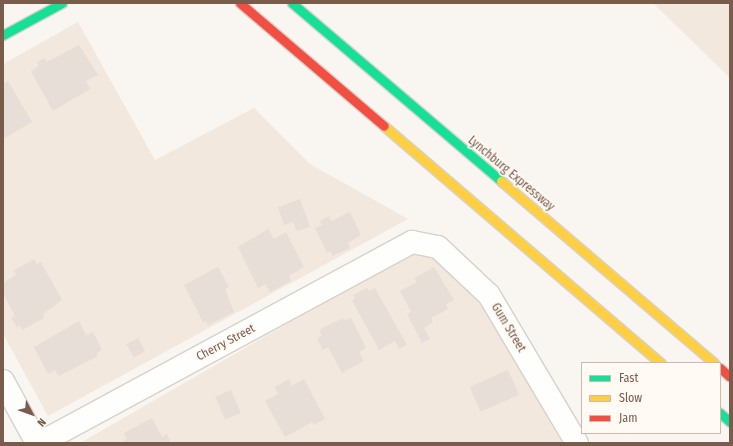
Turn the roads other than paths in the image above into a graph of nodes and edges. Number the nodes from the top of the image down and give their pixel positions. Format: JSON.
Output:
{"nodes":[{"id":1,"x":62,"y":3,"type":"edge"},
{"id":2,"x":240,"y":3,"type":"edge"},
{"id":3,"x":292,"y":3,"type":"edge"},
{"id":4,"x":3,"y":34,"type":"edge"},
{"id":5,"x":412,"y":242,"type":"joint"},
{"id":6,"x":660,"y":362,"type":"edge"},
{"id":7,"x":713,"y":362,"type":"edge"},
{"id":8,"x":721,"y":369,"type":"edge"},
{"id":9,"x":730,"y":377,"type":"edge"},
{"id":10,"x":3,"y":381,"type":"edge"},
{"id":11,"x":721,"y":414,"type":"edge"},
{"id":12,"x":730,"y":422,"type":"edge"},
{"id":13,"x":38,"y":443,"type":"edge"},
{"id":14,"x":577,"y":443,"type":"edge"}],
"edges":[{"from":1,"to":4,"type":"main road"},
{"from":2,"to":6,"type":"main road"},
{"from":3,"to":7,"type":"main road","name":"Lynchburg Expressway"},
{"from":5,"to":13,"type":"street","name":"Cherry Street"},
{"from":5,"to":14,"type":"street","name":"Gum Street"},
{"from":8,"to":9,"type":"main road"},
{"from":10,"to":13,"type":"street"},
{"from":11,"to":12,"type":"main road"}]}
